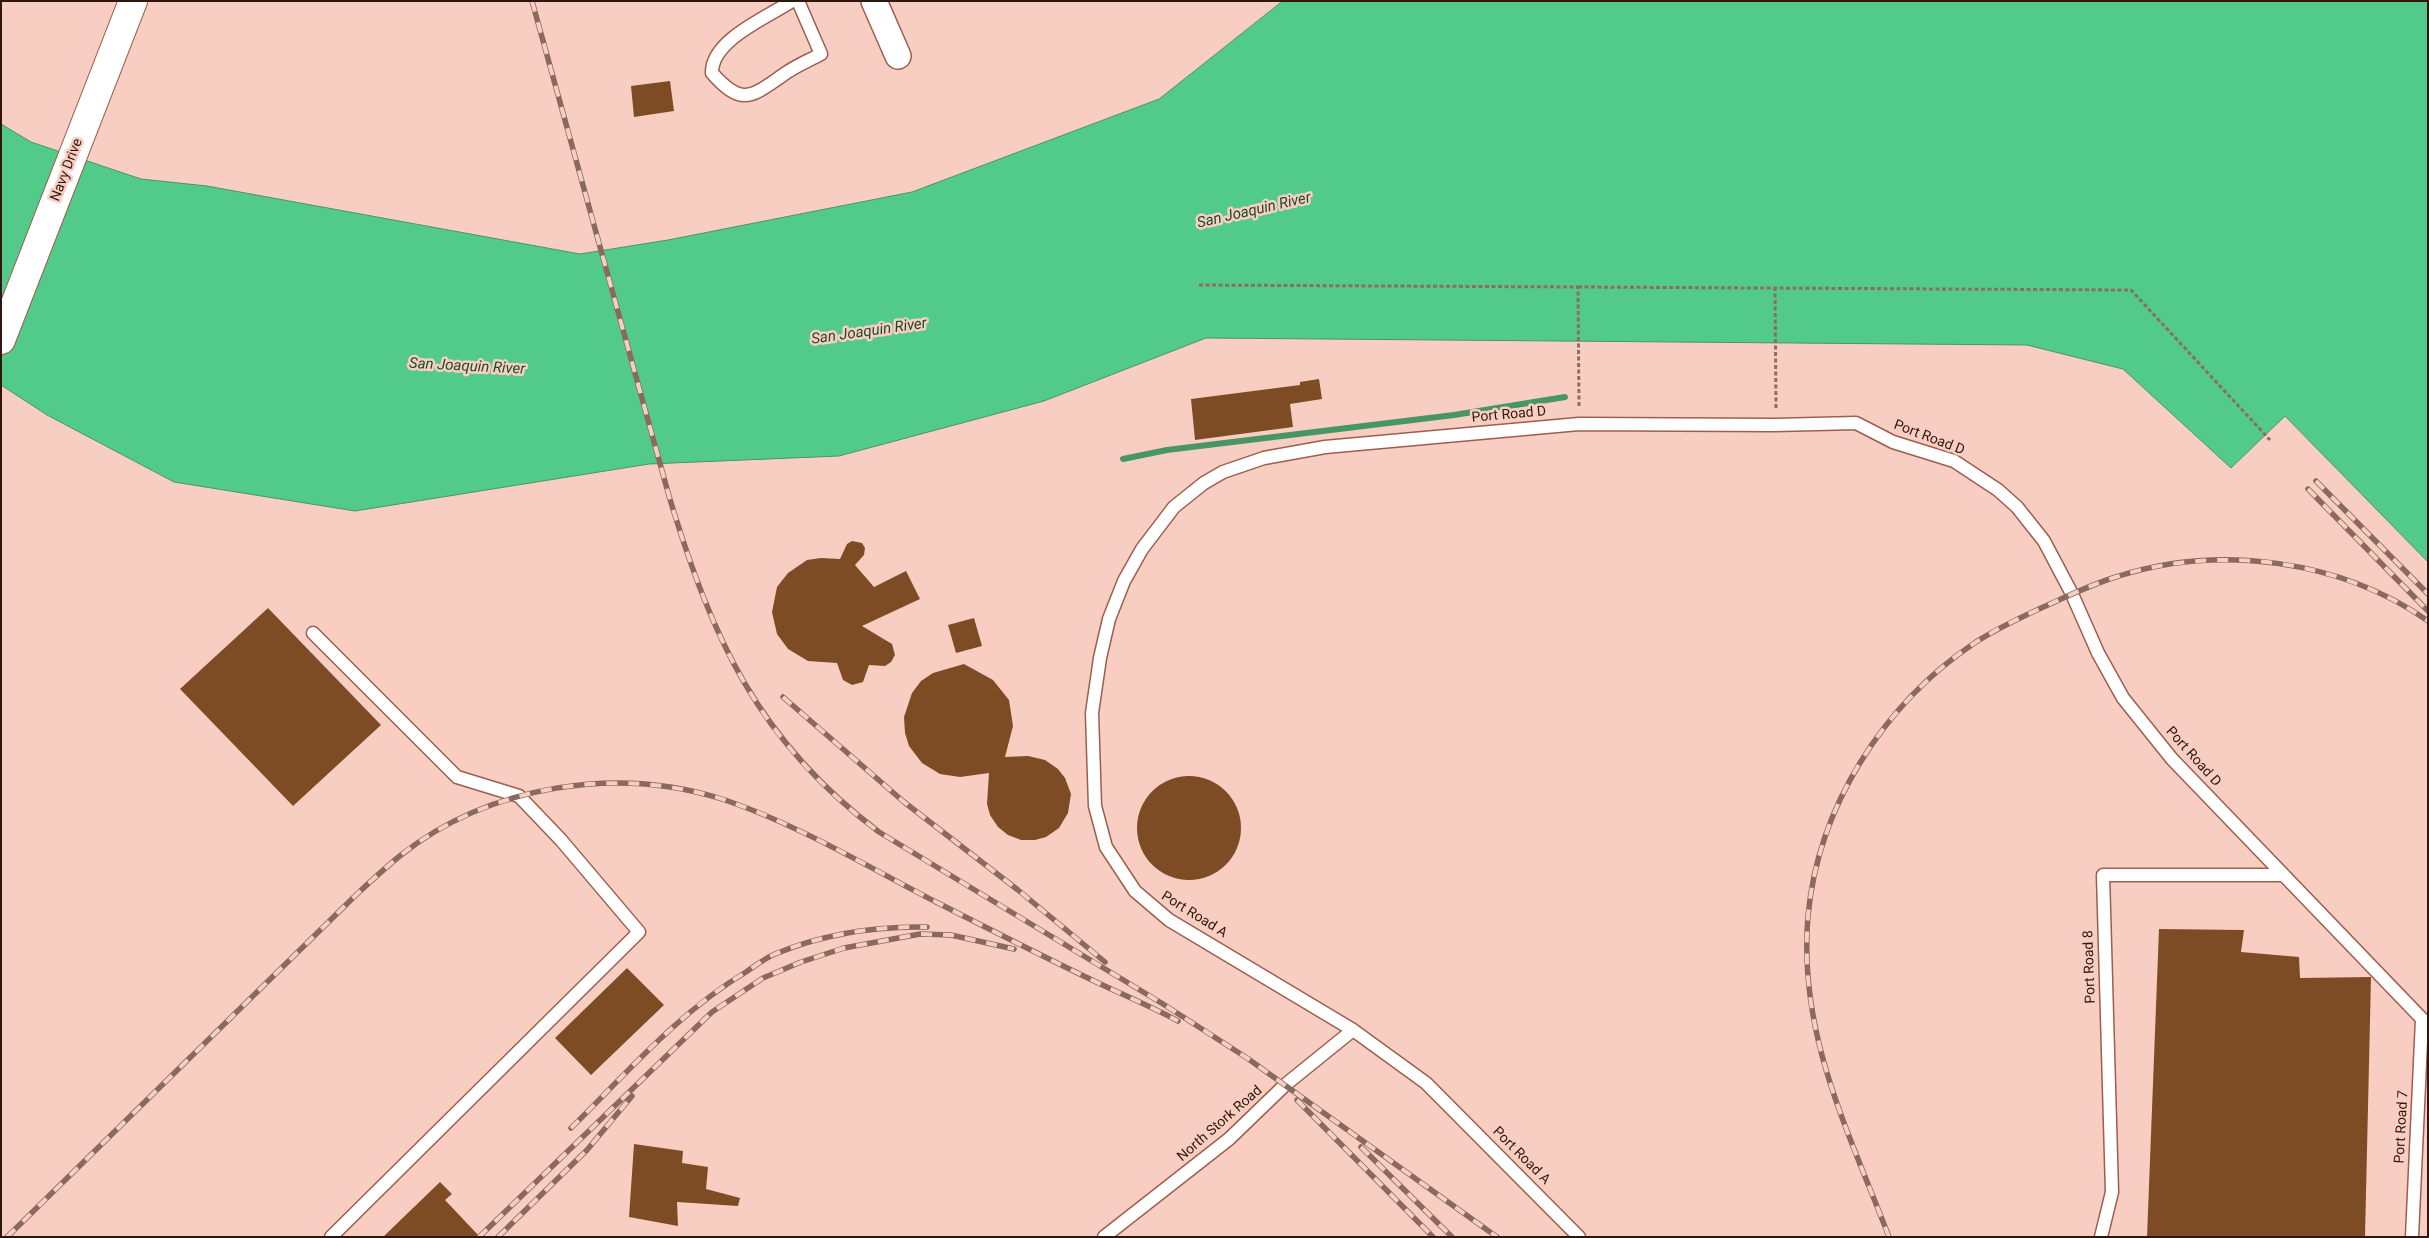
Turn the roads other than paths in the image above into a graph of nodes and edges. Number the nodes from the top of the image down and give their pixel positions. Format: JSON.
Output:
{"nodes":[{"id":1,"x":133,"y":1,"type":"edge"},
{"id":2,"x":792,"y":1,"type":"edge"},
{"id":3,"x":798,"y":1,"type":"edge"},
{"id":4,"x":874,"y":1,"type":"edge"},
{"id":5,"x":898,"y":56,"type":"dead end"},
{"id":6,"x":1,"y":340,"type":"edge"},
{"id":7,"x":1193,"y":490,"type":"joint"},
{"id":8,"x":313,"y":633,"type":"dead end"},
{"id":9,"x":2284,"y":875,"type":"junction"},
{"id":10,"x":2425,"y":1022,"type":"edge"},
{"id":11,"x":1353,"y":1030,"type":"junction"},
{"id":12,"x":331,"y":1237,"type":"edge"},
{"id":13,"x":1104,"y":1237,"type":"edge"},
{"id":14,"x":1579,"y":1237,"type":"edge"},
{"id":15,"x":2101,"y":1237,"type":"edge"},
{"id":16,"x":2412,"y":1237,"type":"edge"}],
"edges":[{"from":1,"to":6,"type":"street","name":"Navy Drive"},
{"from":2,"to":3,"type":"lane"},
{"from":4,"to":5,"type":"street"},
{"from":7,"to":9,"type":"lane","name":"Port Road D"},
{"from":7,"to":11,"type":"lane","name":"Port Road A"},
{"from":8,"to":12,"type":"lane"},
{"from":9,"to":10,"type":"lane","name":"Port Road D"},
{"from":9,"to":15,"type":"lane","name":"Port Road 8"},
{"from":10,"to":16,"type":"lane","name":"Port Road 7"},
{"from":11,"to":13,"type":"lane","name":"North Stork Road"},
{"from":11,"to":14,"type":"lane","name":"Port Road A"}]}
